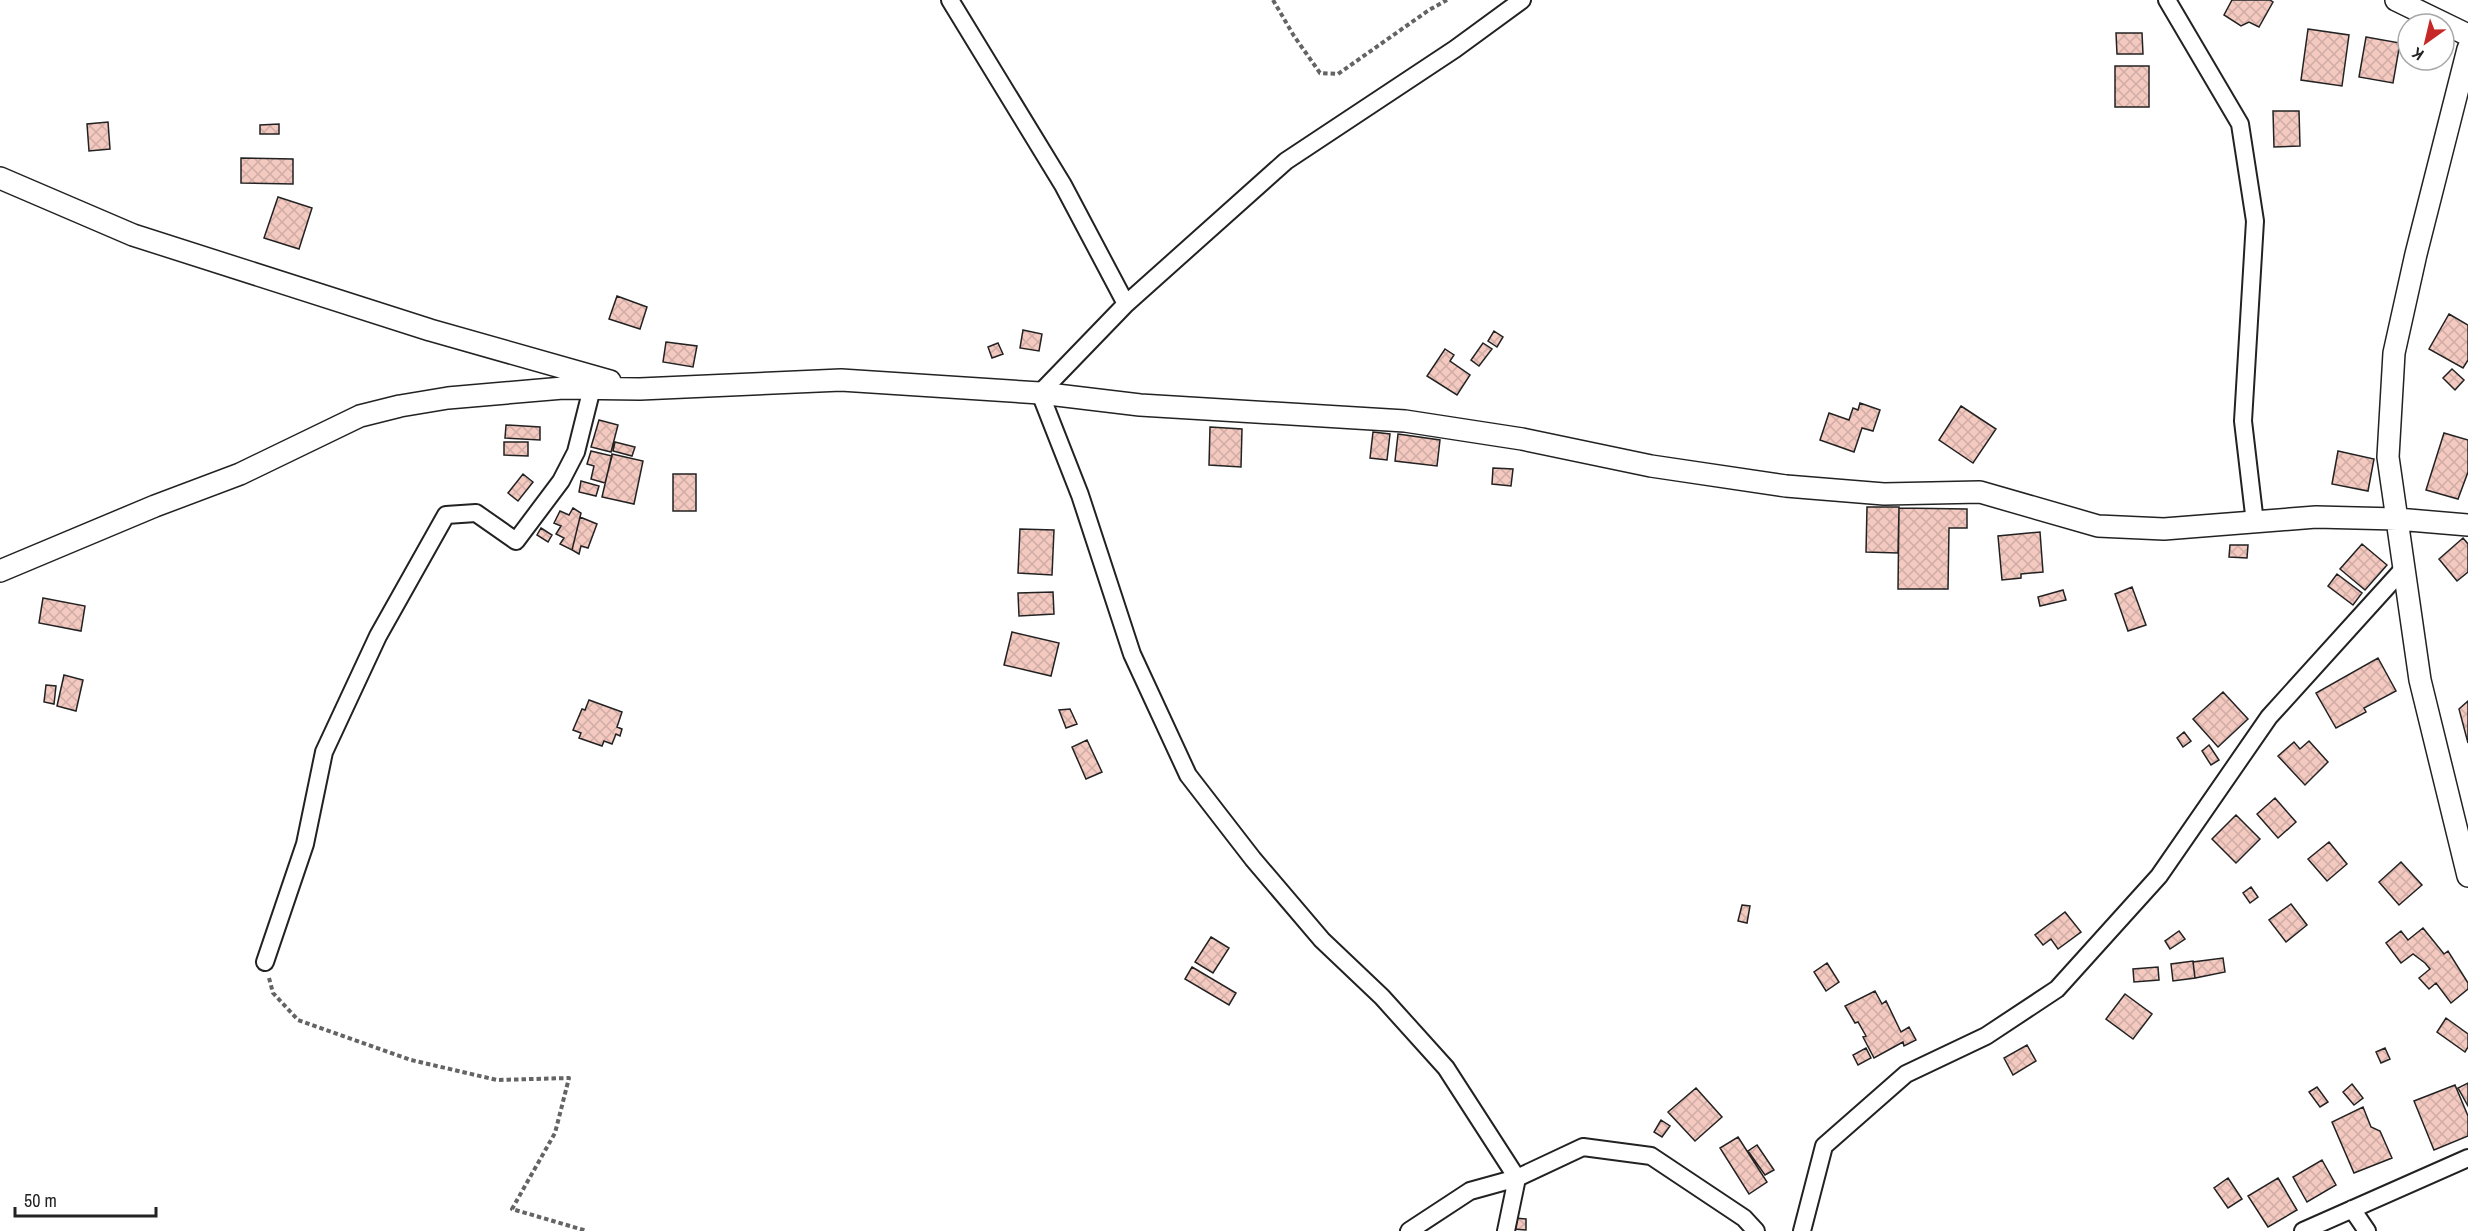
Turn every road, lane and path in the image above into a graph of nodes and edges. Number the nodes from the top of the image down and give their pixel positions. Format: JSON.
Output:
{"nodes":[{"id":1,"x":950,"y":0,"type":"edge"},
{"id":2,"x":1274,"y":0,"type":"edge"},
{"id":3,"x":1447,"y":0,"type":"edge"},
{"id":4,"x":1522,"y":0,"type":"edge"},
{"id":5,"x":2167,"y":0,"type":"edge"},
{"id":6,"x":2396,"y":0,"type":"edge"},
{"id":7,"x":2468,"y":35,"type":"edge"},
{"id":8,"x":2468,"y":49,"type":"edge"},
{"id":9,"x":0,"y":178,"type":"edge"},
{"id":10,"x":1126,"y":304,"type":"junction"},
{"id":11,"x":592,"y":388,"type":"junction"},
{"id":12,"x":640,"y":389,"type":"junction"},
{"id":13,"x":1040,"y":393,"type":"junction"},
{"id":14,"x":2397,"y":519,"type":"junction"},
{"id":15,"x":2255,"y":523,"type":"junction"},
{"id":16,"x":2468,"y":525,"type":"edge"},
{"id":17,"x":2404,"y":568,"type":"junction"},
{"id":18,"x":0,"y":571,"type":"edge"},
{"id":19,"x":2468,"y":876,"type":"edge"},
{"id":20,"x":265,"y":963,"type":"joint"},
{"id":21,"x":2468,"y":1158,"type":"edge"},
{"id":22,"x":1517,"y":1178,"type":"junction"},
{"id":23,"x":2352,"y":1209,"type":"junction"},
{"id":24,"x":587,"y":1231,"type":"edge"},
{"id":25,"x":1409,"y":1231,"type":"edge"},
{"id":26,"x":1506,"y":1231,"type":"edge"},
{"id":27,"x":1756,"y":1231,"type":"edge"},
{"id":28,"x":1802,"y":1231,"type":"edge"},
{"id":29,"x":2303,"y":1231,"type":"edge"},
{"id":30,"x":2367,"y":1231,"type":"edge"}],
"edges":[{"from":1,"to":10,"type":"street"},
{"from":2,"to":3,"type":"path"},
{"from":4,"to":10,"type":"street"},
{"from":5,"to":15,"type":"street"},
{"from":6,"to":7,"type":"street"},
{"from":8,"to":14,"type":"street"},
{"from":9,"to":12,"type":"street"},
{"from":10,"to":13,"type":"street"},
{"from":11,"to":12,"type":"street"},
{"from":11,"to":18,"type":"street"},
{"from":11,"to":20,"type":"street"},
{"from":12,"to":13,"type":"street"},
{"from":13,"to":15,"type":"street"},
{"from":13,"to":22,"type":"street"},
{"from":14,"to":15,"type":"street"},
{"from":14,"to":16,"type":"street"},
{"from":14,"to":17,"type":"street"},
{"from":17,"to":19,"type":"street"},
{"from":17,"to":28,"type":"street"},
{"from":20,"to":24,"type":"path"},
{"from":21,"to":23,"type":"street"},
{"from":22,"to":25,"type":"street"},
{"from":22,"to":26,"type":"street"},
{"from":22,"to":27,"type":"street"},
{"from":23,"to":29,"type":"street"},
{"from":23,"to":30,"type":"street"}]}
